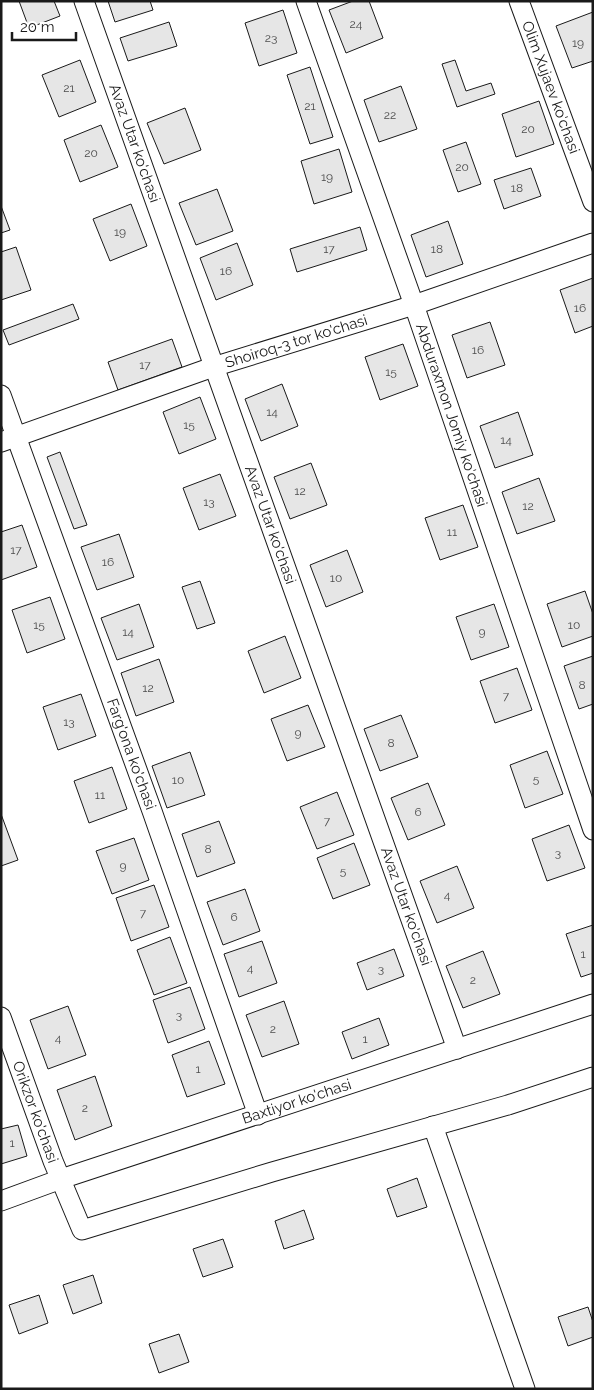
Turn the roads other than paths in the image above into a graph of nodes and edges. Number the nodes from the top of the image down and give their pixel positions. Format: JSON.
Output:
{"nodes":[{"id":1,"x":84,"y":1,"type":"edge"},
{"id":2,"x":306,"y":1,"type":"edge"},
{"id":3,"x":519,"y":1,"type":"edge"},
{"id":4,"x":593,"y":202,"type":"edge"},
{"id":5,"x":593,"y":243,"type":"edge"},
{"id":6,"x":414,"y":305,"type":"junction"},
{"id":7,"x":213,"y":367,"type":"junction"},
{"id":8,"x":1,"y":395,"type":"edge"},
{"id":9,"x":9,"y":439,"type":"edge"},
{"id":10,"x":593,"y":830,"type":"edge"},
{"id":11,"x":593,"y":1004,"type":"edge"},
{"id":12,"x":1,"y":1017,"type":"edge"},
{"id":13,"x":457,"y":1049,"type":"junction"},
{"id":14,"x":593,"y":1076,"type":"edge"},
{"id":15,"x":258,"y":1115,"type":"junction"},
{"id":16,"x":433,"y":1126,"type":"junction"},
{"id":17,"x":61,"y":1179,"type":"junction"},
{"id":18,"x":1,"y":1201,"type":"edge"},
{"id":19,"x":526,"y":1389,"type":"edge"}],
"edges":[{"from":1,"to":7,"type":"street","name":"Avaz Utar ko'chasi"},
{"from":2,"to":6,"type":"street","name":"Abduraxmon Jomiy ko'chasi"},
{"from":3,"to":4,"type":"street","name":"Olim Xujaev ko'chasi"},
{"from":5,"to":6,"type":"street","name":"Shoiroq-3 tor ko'chasi"},
{"from":6,"to":7,"type":"street","name":"Shoiroq-3 tor ko'chasi"},
{"from":6,"to":10,"type":"street","name":"Abduraxmon Jomiy ko'chasi"},
{"from":7,"to":9,"type":"street","name":"Shoiroq-3 tor ko'chasi"},
{"from":7,"to":13,"type":"street","name":"Avaz Utar ko'chasi"},
{"from":8,"to":9,"type":"street","name":"Farg'ona ko'chasi"},
{"from":9,"to":15,"type":"street","name":"Farg'ona ko'chasi"},
{"from":11,"to":13,"type":"street","name":"Baxtiyor ko'chasi"},
{"from":12,"to":17,"type":"street","name":"Orikzor ko'chasi"},
{"from":13,"to":15,"type":"street","name":"Baxtiyor ko'chasi"},
{"from":14,"to":16,"type":"street"},
{"from":15,"to":17,"type":"street","name":"Baxtiyor ko'chasi"},
{"from":16,"to":17,"type":"street","name":"Orikzor ko'chasi"},
{"from":16,"to":19,"type":"street"},
{"from":17,"to":18,"type":"street","name":"Baxtiyor ko'chasi"}]}
